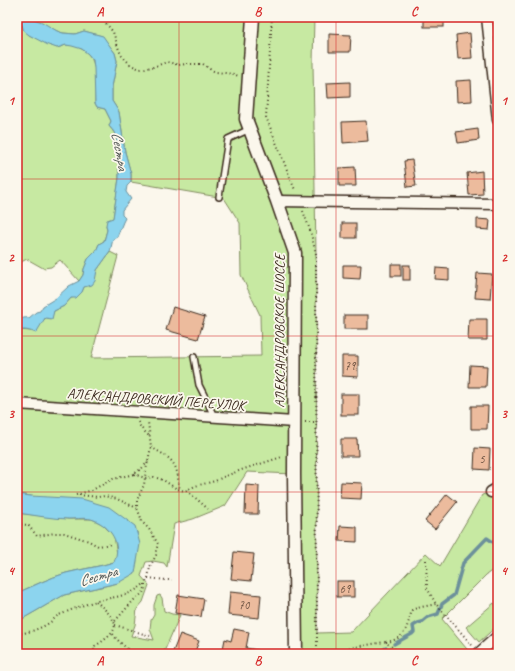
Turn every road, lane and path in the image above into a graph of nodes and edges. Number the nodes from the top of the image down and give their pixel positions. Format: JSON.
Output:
{"nodes":[{"id":1,"x":101,"y":17,"type":"edge"},
{"id":2,"x":252,"y":17,"type":"edge"},
{"id":3,"x":487,"y":17,"type":"edge"},
{"id":4,"x":248,"y":80,"type":"junction"},
{"id":5,"x":498,"y":120,"type":"edge"},
{"id":6,"x":250,"y":129,"type":"junction"},
{"id":7,"x":219,"y":197,"type":"dead end"},
{"id":8,"x":277,"y":202,"type":"junction"},
{"id":9,"x":498,"y":204,"type":"edge"},
{"id":10,"x":194,"y":357,"type":"dead end"},
{"id":11,"x":17,"y":404,"type":"edge"},
{"id":12,"x":137,"y":412,"type":"junction"},
{"id":13,"x":148,"y":413,"type":"junction"},
{"id":14,"x":214,"y":417,"type":"junction"},
{"id":15,"x":294,"y":422,"type":"junction"},
{"id":16,"x":150,"y":436,"type":"junction"},
{"id":17,"x":151,"y":447,"type":"junction"},
{"id":18,"x":294,"y":454,"type":"junction"},
{"id":19,"x":148,"y":461,"type":"junction"},
{"id":20,"x":134,"y":474,"type":"junction"},
{"id":21,"x":145,"y":478,"type":"junction"},
{"id":22,"x":182,"y":490,"type":"junction"},
{"id":23,"x":186,"y":490,"type":"junction"},
{"id":24,"x":137,"y":508,"type":"junction"},
{"id":25,"x":208,"y":509,"type":"dead end"},
{"id":26,"x":17,"y":524,"type":"edge"},
{"id":27,"x":112,"y":544,"type":"dead end"},
{"id":28,"x":426,"y":560,"type":"dead end"},
{"id":29,"x":148,"y":578,"type":"junction"},
{"id":30,"x":172,"y":580,"type":"dead end"},
{"id":31,"x":145,"y":582,"type":"junction"},
{"id":32,"x":96,"y":601,"type":"junction"},
{"id":33,"x":436,"y":605,"type":"junction"},
{"id":34,"x":114,"y":621,"type":"junction"},
{"id":35,"x":115,"y":625,"type":"junction"},
{"id":36,"x":112,"y":633,"type":"junction"},
{"id":37,"x":17,"y":634,"type":"edge"},
{"id":38,"x":150,"y":636,"type":"dead end"},
{"id":39,"x":498,"y":636,"type":"edge"},
{"id":40,"x":384,"y":642,"type":"junction"},
{"id":41,"x":93,"y":654,"type":"edge"},
{"id":42,"x":133,"y":654,"type":"edge"},
{"id":43,"x":296,"y":654,"type":"edge"},
{"id":44,"x":334,"y":654,"type":"edge"},
{"id":45,"x":418,"y":654,"type":"edge"},
{"id":46,"x":480,"y":654,"type":"edge"}],
"edges":[{"from":1,"to":4,"type":"path"},
{"from":2,"to":4,"type":"street","name":"АЛЕКСАНДРОВСКОЕ ШОССЕ"},
{"from":3,"to":5,"type":"street"},
{"from":4,"to":6,"type":"street","name":"АЛЕКСАНДРОВСКОЕ ШОССЕ"},
{"from":6,"to":7,"type":"lane"},
{"from":6,"to":8,"type":"street","name":"АЛЕКСАНДРОВСКОЕ ШОССЕ"},
{"from":8,"to":9,"type":"street"},
{"from":8,"to":15,"type":"street","name":"АЛЕКСАНДРОВСКОЕ ШОССЕ"},
{"from":10,"to":14,"type":"lane"},
{"from":11,"to":12,"type":"street","name":"АЛЕКСАНДРОВСКИЙ ПЕРЕУЛОК"},
{"from":12,"to":13,"type":"street","name":"АЛЕКСАНДРОВСКИЙ ПЕРЕУЛОК"},
{"from":12,"to":16,"type":"path"},
{"from":13,"to":14,"type":"street","name":"АЛЕКСАНДРОВСКИЙ ПЕРЕУЛОК"},
{"from":13,"to":16,"type":"path"},
{"from":14,"to":15,"type":"street","name":"АЛЕКСАНДРОВСКИЙ ПЕРЕУЛОК"},
{"from":15,"to":18,"type":"street","name":"АЛЕКСАНДРОВСКОЕ ШОССЕ"},
{"from":16,"to":17,"type":"path"},
{"from":17,"to":19,"type":"path"},
{"from":17,"to":22,"type":"path"},
{"from":18,"to":23,"type":"path"},
{"from":18,"to":43,"type":"street","name":"АЛЕКСАНДРОВСКОЕ ШОССЕ"},
{"from":19,"to":20,"type":"path"},
{"from":19,"to":21,"type":"path"},
{"from":20,"to":21,"type":"path"},
{"from":20,"to":24,"type":"path"},
{"from":21,"to":22,"type":"path"},
{"from":21,"to":24,"type":"path"},
{"from":22,"to":23,"type":"path"},
{"from":23,"to":25,"type":"path"},
{"from":24,"to":29,"type":"path"},
{"from":26,"to":27,"type":"path"},
{"from":28,"to":33,"type":"path"},
{"from":29,"to":30,"type":"path"},
{"from":29,"to":31,"type":"path"},
{"from":31,"to":32,"type":"path"},
{"from":31,"to":34,"type":"path"},
{"from":32,"to":34,"type":"path"},
{"from":32,"to":37,"type":"path"},
{"from":33,"to":40,"type":"path"},
{"from":33,"to":46,"type":"path"},
{"from":34,"to":35,"type":"path"},
{"from":35,"to":36,"type":"path"},
{"from":35,"to":38,"type":"path"},
{"from":36,"to":41,"type":"path"},
{"from":36,"to":42,"type":"path"},
{"from":39,"to":46,"type":"street"},
{"from":40,"to":44,"type":"path"},
{"from":40,"to":45,"type":"path"}]}
